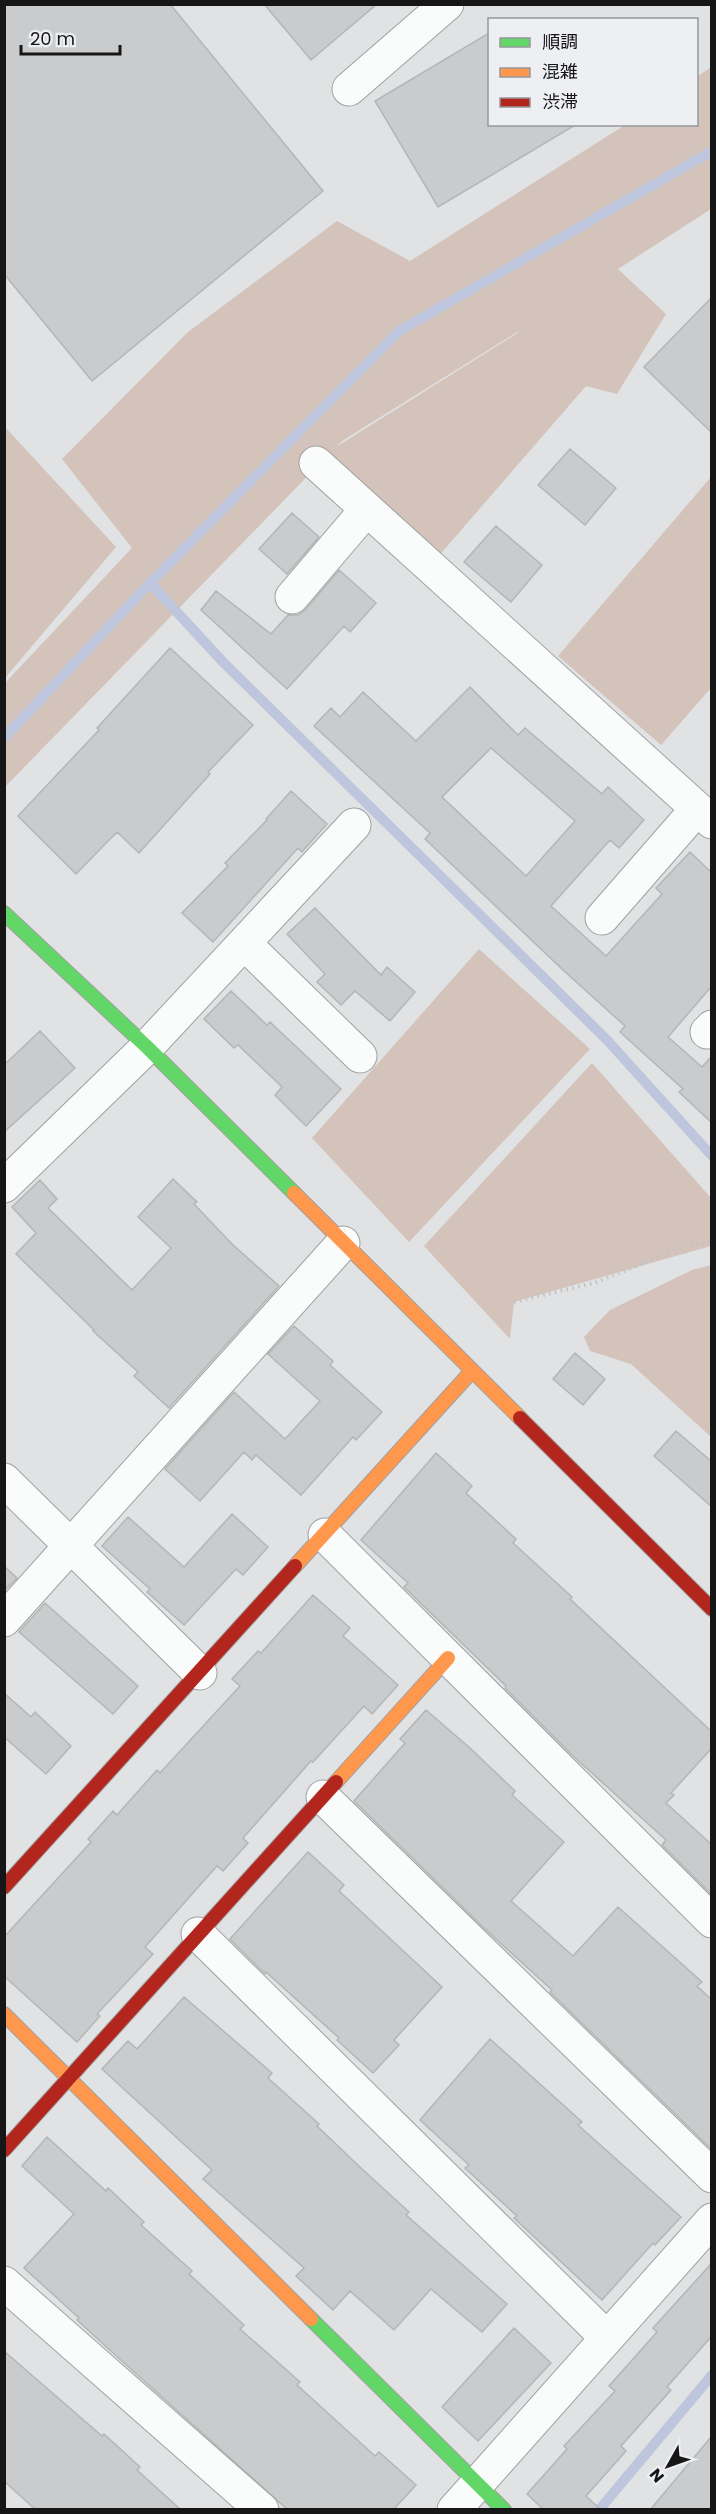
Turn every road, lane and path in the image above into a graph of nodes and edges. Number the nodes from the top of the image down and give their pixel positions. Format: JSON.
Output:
{"nodes":[{"id":1,"x":447,"y":4,"type":"edge"},
{"id":2,"x":349,"y":89,"type":"dead end"},
{"id":3,"x":316,"y":463,"type":"dead end"},
{"id":4,"x":367,"y":508,"type":"junction"},
{"id":5,"x":292,"y":597,"type":"dead end"},
{"id":6,"x":704,"y":815,"type":"edge"},
{"id":7,"x":354,"y":825,"type":"dead end"},
{"id":8,"x":4,"y":913,"type":"edge"},
{"id":9,"x":602,"y":918,"type":"dead end"},
{"id":10,"x":244,"y":943,"type":"junction"},
{"id":11,"x":147,"y":1047,"type":"junction"},
{"id":12,"x":360,"y":1056,"type":"dead end"},
{"id":13,"x":4,"y":1185,"type":"edge"},
{"id":14,"x":711,"y":1242,"type":"edge"},
{"id":15,"x":343,"y":1243,"type":"junction"},
{"id":16,"x":514,"y":1302,"type":"dead end"},
{"id":17,"x":472,"y":1371,"type":"junction"},
{"id":18,"x":4,"y":1480,"type":"edge"},
{"id":19,"x":325,"y":1535,"type":"junction"},
{"id":20,"x":71,"y":1546,"type":"junction"},
{"id":21,"x":711,"y":1609,"type":"edge"},
{"id":22,"x":4,"y":1620,"type":"edge"},
{"id":23,"x":448,"y":1658,"type":"junction"},
{"id":24,"x":200,"y":1672,"type":"junction"},
{"id":25,"x":323,"y":1797,"type":"junction"},
{"id":26,"x":4,"y":1887,"type":"edge"},
{"id":27,"x":711,"y":1921,"type":"edge"},
{"id":28,"x":198,"y":1935,"type":"junction"},
{"id":29,"x":4,"y":2014,"type":"edge"},
{"id":30,"x":68,"y":2079,"type":"junction"},
{"id":31,"x":4,"y":2150,"type":"edge"},
{"id":32,"x":711,"y":2176,"type":"edge"},
{"id":33,"x":711,"y":2220,"type":"edge"},
{"id":34,"x":4,"y":2283,"type":"edge"},
{"id":35,"x":607,"y":2338,"type":"junction"},
{"id":36,"x":477,"y":2484,"type":"junction"},
{"id":37,"x":262,"y":2510,"type":"edge"},
{"id":38,"x":454,"y":2510,"type":"edge"},
{"id":39,"x":504,"y":2510,"type":"edge"}],
"edges":[{"from":1,"to":2,"type":"street"},
{"from":3,"to":4,"type":"street"},
{"from":4,"to":5,"type":"street"},
{"from":4,"to":6,"type":"street"},
{"from":6,"to":9,"type":"street"},
{"from":7,"to":10,"type":"street"},
{"from":8,"to":11,"type":"street"},
{"from":10,"to":11,"type":"street"},
{"from":10,"to":12,"type":"street"},
{"from":11,"to":13,"type":"street"},
{"from":11,"to":15,"type":"street"},
{"from":14,"to":16,"type":"path"},
{"from":15,"to":17,"type":"street"},
{"from":15,"to":20,"type":"street"},
{"from":17,"to":19,"type":"street"},
{"from":17,"to":21,"type":"street"},
{"from":18,"to":20,"type":"street"},
{"from":19,"to":23,"type":"street"},
{"from":19,"to":24,"type":"street"},
{"from":20,"to":22,"type":"street"},
{"from":20,"to":24,"type":"street"},
{"from":23,"to":25,"type":"street"},
{"from":23,"to":27,"type":"street"},
{"from":24,"to":26,"type":"street"},
{"from":25,"to":28,"type":"street"},
{"from":25,"to":32,"type":"street"},
{"from":28,"to":30,"type":"street"},
{"from":28,"to":35,"type":"street"},
{"from":29,"to":30,"type":"street"},
{"from":30,"to":31,"type":"street"},
{"from":30,"to":36,"type":"street"},
{"from":33,"to":35,"type":"street"},
{"from":34,"to":37,"type":"street"},
{"from":35,"to":36,"type":"street"},
{"from":36,"to":38,"type":"street"},
{"from":36,"to":39,"type":"street"}]}
